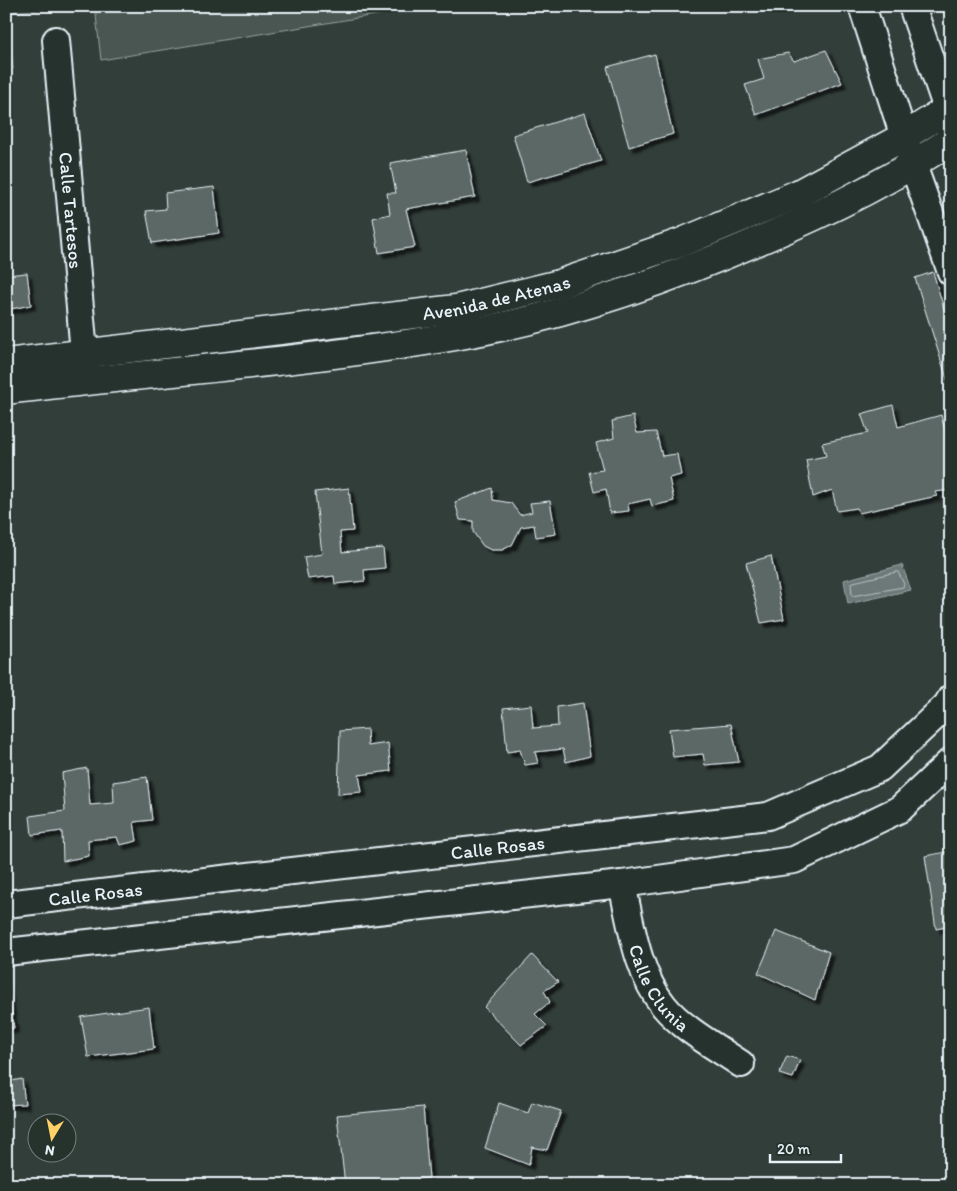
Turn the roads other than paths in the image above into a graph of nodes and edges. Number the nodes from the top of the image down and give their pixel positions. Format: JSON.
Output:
{"nodes":[{"id":1,"x":862,"y":6,"type":"edge"},
{"id":2,"x":912,"y":6,"type":"edge"},
{"id":3,"x":56,"y":40,"type":"dead end"},
{"id":4,"x":949,"y":108,"type":"edge"},
{"id":5,"x":905,"y":136,"type":"junction"},
{"id":6,"x":951,"y":140,"type":"edge"},
{"id":7,"x":913,"y":165,"type":"junction"},
{"id":8,"x":951,"y":272,"type":"edge"},
{"id":9,"x":6,"y":363,"type":"edge"},
{"id":10,"x":85,"y":368,"type":"junction"},
{"id":11,"x":6,"y":390,"type":"edge"},
{"id":12,"x":951,"y":698,"type":"edge"},
{"id":13,"x":951,"y":761,"type":"edge"},
{"id":14,"x":622,"y":884,"type":"junction"},
{"id":15,"x":6,"y":904,"type":"edge"},
{"id":16,"x":6,"y":952,"type":"edge"},
{"id":17,"x":741,"y":1064,"type":"dead end"}],
"edges":[{"from":1,"to":5,"type":"street"},
{"from":2,"to":4,"type":"street"},
{"from":3,"to":10,"type":"street","name":"Calle Tartesos"},
{"from":4,"to":5,"type":"main road","name":"Avenida de Atenas"},
{"from":4,"to":6,"type":"street"},
{"from":5,"to":7,"type":"street"},
{"from":5,"to":10,"type":"main road","name":"Avenida de Atenas"},
{"from":6,"to":7,"type":"main road","name":"Avenida de Atenas"},
{"from":7,"to":8,"type":"street"},
{"from":7,"to":10,"type":"main road","name":"Avenida de Atenas"},
{"from":9,"to":10,"type":"main road","name":"Avenida de Atenas"},
{"from":10,"to":11,"type":"main road","name":"Avenida de Atenas"},
{"from":12,"to":15,"type":"street","name":"Calle Rosas"},
{"from":13,"to":14,"type":"street"},
{"from":14,"to":16,"type":"street"},
{"from":14,"to":17,"type":"street","name":"Calle Clunia"}]}
